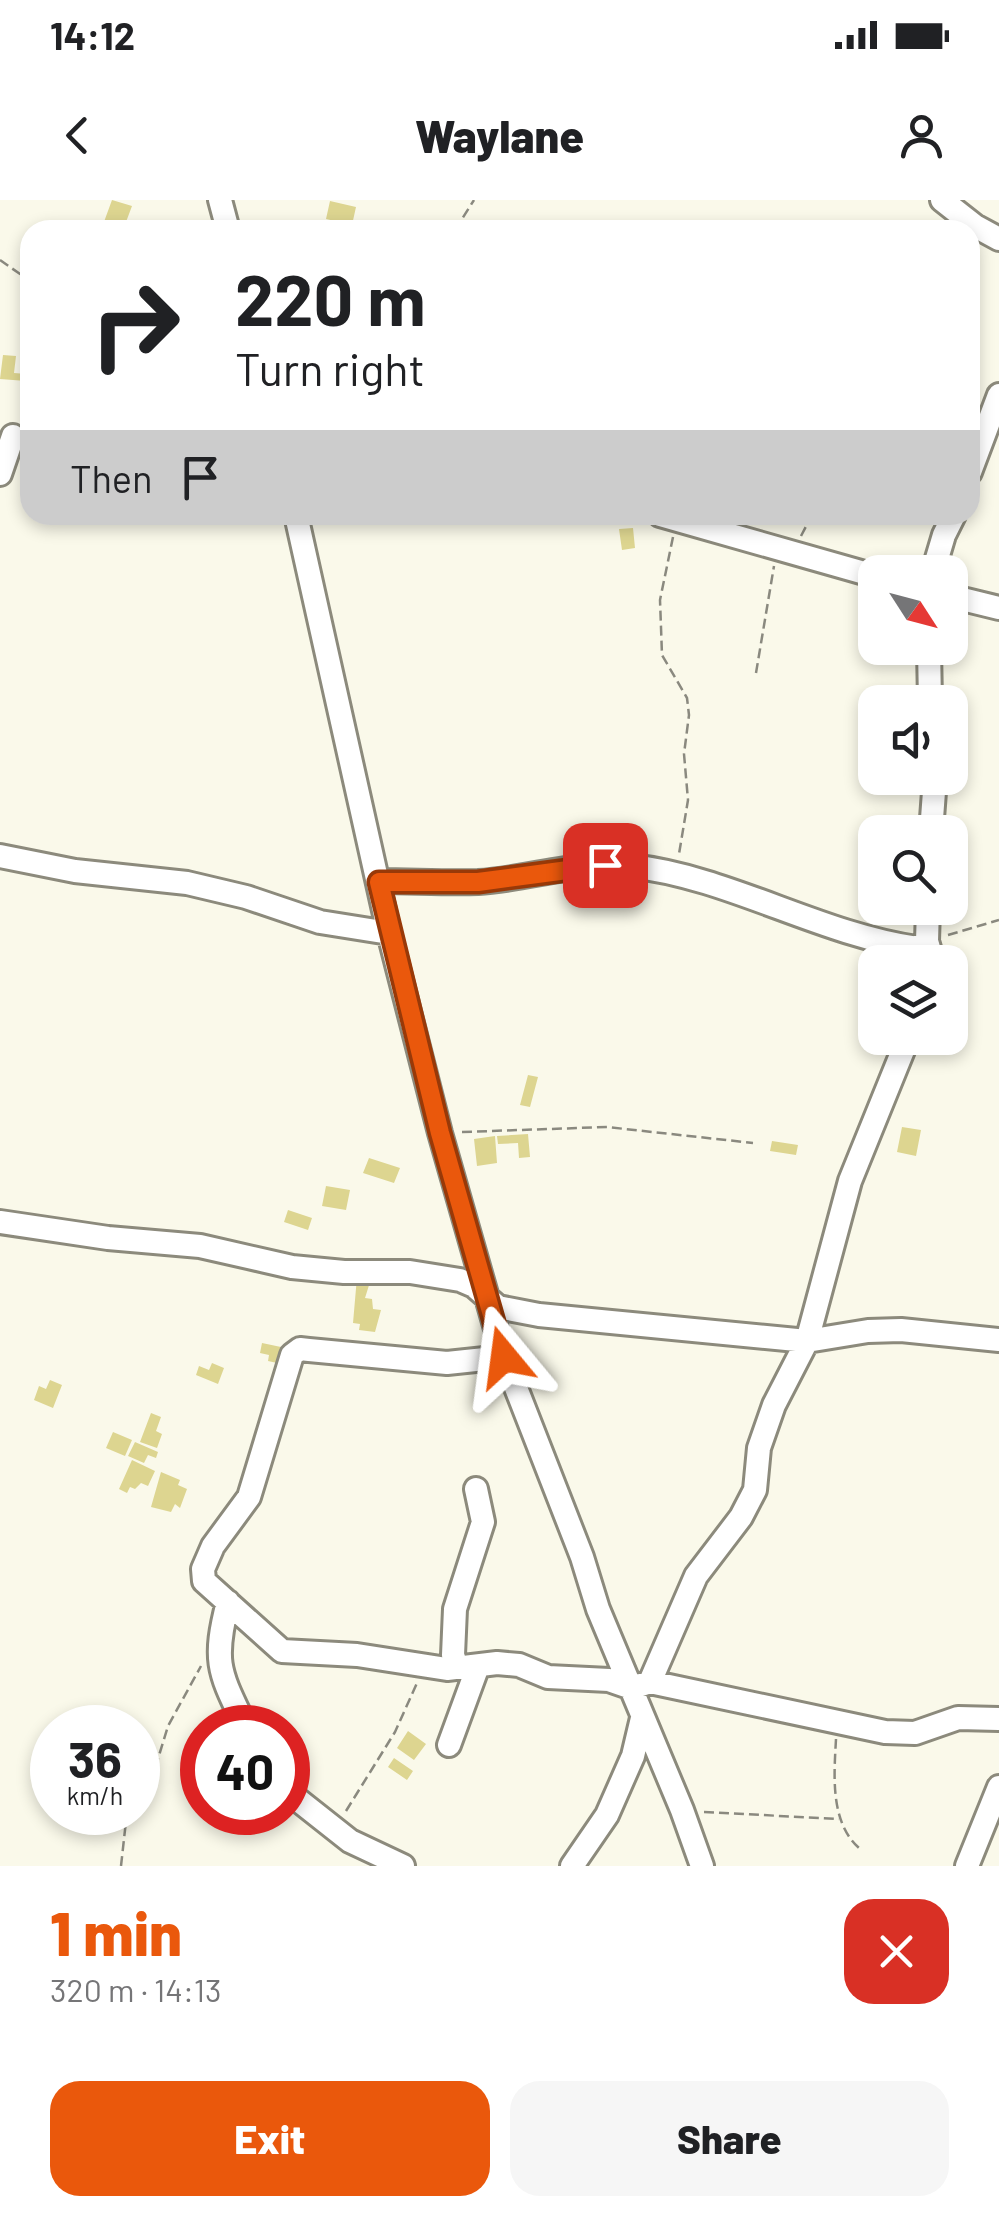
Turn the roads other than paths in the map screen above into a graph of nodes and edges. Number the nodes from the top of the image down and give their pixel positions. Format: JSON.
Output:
{"nodes":[{"id":1,"x":942,"y":200,"type":"edge"},
{"id":2,"x":967,"y":220,"type":"edge"},
{"id":3,"x":999,"y":394,"type":"edge"},
{"id":4,"x":14,"y":437,"type":"edge"},
{"id":5,"x":980,"y":445,"type":"edge"},
{"id":6,"x":0,"y":474,"type":"edge"},
{"id":7,"x":298,"y":525,"type":"edge"},
{"id":8,"x":695,"y":525,"type":"edge"},
{"id":9,"x":949,"y":525,"type":"edge"},
{"id":10,"x":938,"y":555,"type":"edge"},
{"id":11,"x":858,"y":572,"type":"edge"},
{"id":12,"x":968,"y":600,"type":"edge"},
{"id":13,"x":999,"y":608,"type":"edge"},
{"id":14,"x":0,"y":856,"type":"edge"},
{"id":15,"x":379,"y":882,"type":"junction"},
{"id":16,"x":389,"y":933,"type":"junction"},
{"id":17,"x":904,"y":945,"type":"edge"},
{"id":18,"x":901,"y":1055,"type":"edge"},
{"id":19,"x":0,"y":1222,"type":"edge"},
{"id":20,"x":487,"y":1298,"type":"junction"},
{"id":21,"x":808,"y":1340,"type":"junction"},
{"id":22,"x":999,"y":1340,"type":"edge"},
{"id":23,"x":504,"y":1357,"type":"junction"},
{"id":24,"x":476,"y":1489,"type":"dead end"},
{"id":25,"x":228,"y":1602,"type":"junction"},
{"id":26,"x":467,"y":1667,"type":"junction"},
{"id":27,"x":641,"y":1685,"type":"junction"},
{"id":28,"x":233,"y":1705,"type":"edge"},
{"id":29,"x":642,"y":1718,"type":"junction"},
{"id":30,"x":999,"y":1719,"type":"edge"},
{"id":31,"x":449,"y":1745,"type":"dead end"},
{"id":32,"x":999,"y":1788,"type":"edge"},
{"id":33,"x":310,"y":1810,"type":"edge"},
{"id":34,"x":403,"y":1866,"type":"edge"},
{"id":35,"x":572,"y":1866,"type":"edge"},
{"id":36,"x":702,"y":1866,"type":"edge"},
{"id":37,"x":967,"y":1866,"type":"edge"}],
"edges":[{"from":1,"to":2,"type":"street"},
{"from":3,"to":5,"type":"street"},
{"from":4,"to":6,"type":"street"},
{"from":7,"to":15,"type":"street"},
{"from":8,"to":11,"type":"street"},
{"from":9,"to":10,"type":"street"},
{"from":12,"to":13,"type":"street"},
{"from":14,"to":16,"type":"street"},
{"from":15,"to":16,"type":"street"},
{"from":15,"to":17,"type":"street"},
{"from":16,"to":20,"type":"street"},
{"from":18,"to":21,"type":"street"},
{"from":19,"to":20,"type":"street"},
{"from":20,"to":21,"type":"street"},
{"from":20,"to":23,"type":"street"},
{"from":21,"to":22,"type":"street"},
{"from":21,"to":27,"type":"street"},
{"from":23,"to":25,"type":"street"},
{"from":23,"to":27,"type":"street"},
{"from":24,"to":26,"type":"street"},
{"from":25,"to":26,"type":"street"},
{"from":25,"to":28,"type":"street"},
{"from":26,"to":27,"type":"street"},
{"from":26,"to":31,"type":"street"},
{"from":27,"to":29,"type":"street"},
{"from":27,"to":30,"type":"street"},
{"from":29,"to":35,"type":"street"},
{"from":29,"to":36,"type":"street"},
{"from":32,"to":37,"type":"street"},
{"from":33,"to":34,"type":"street"}]}
